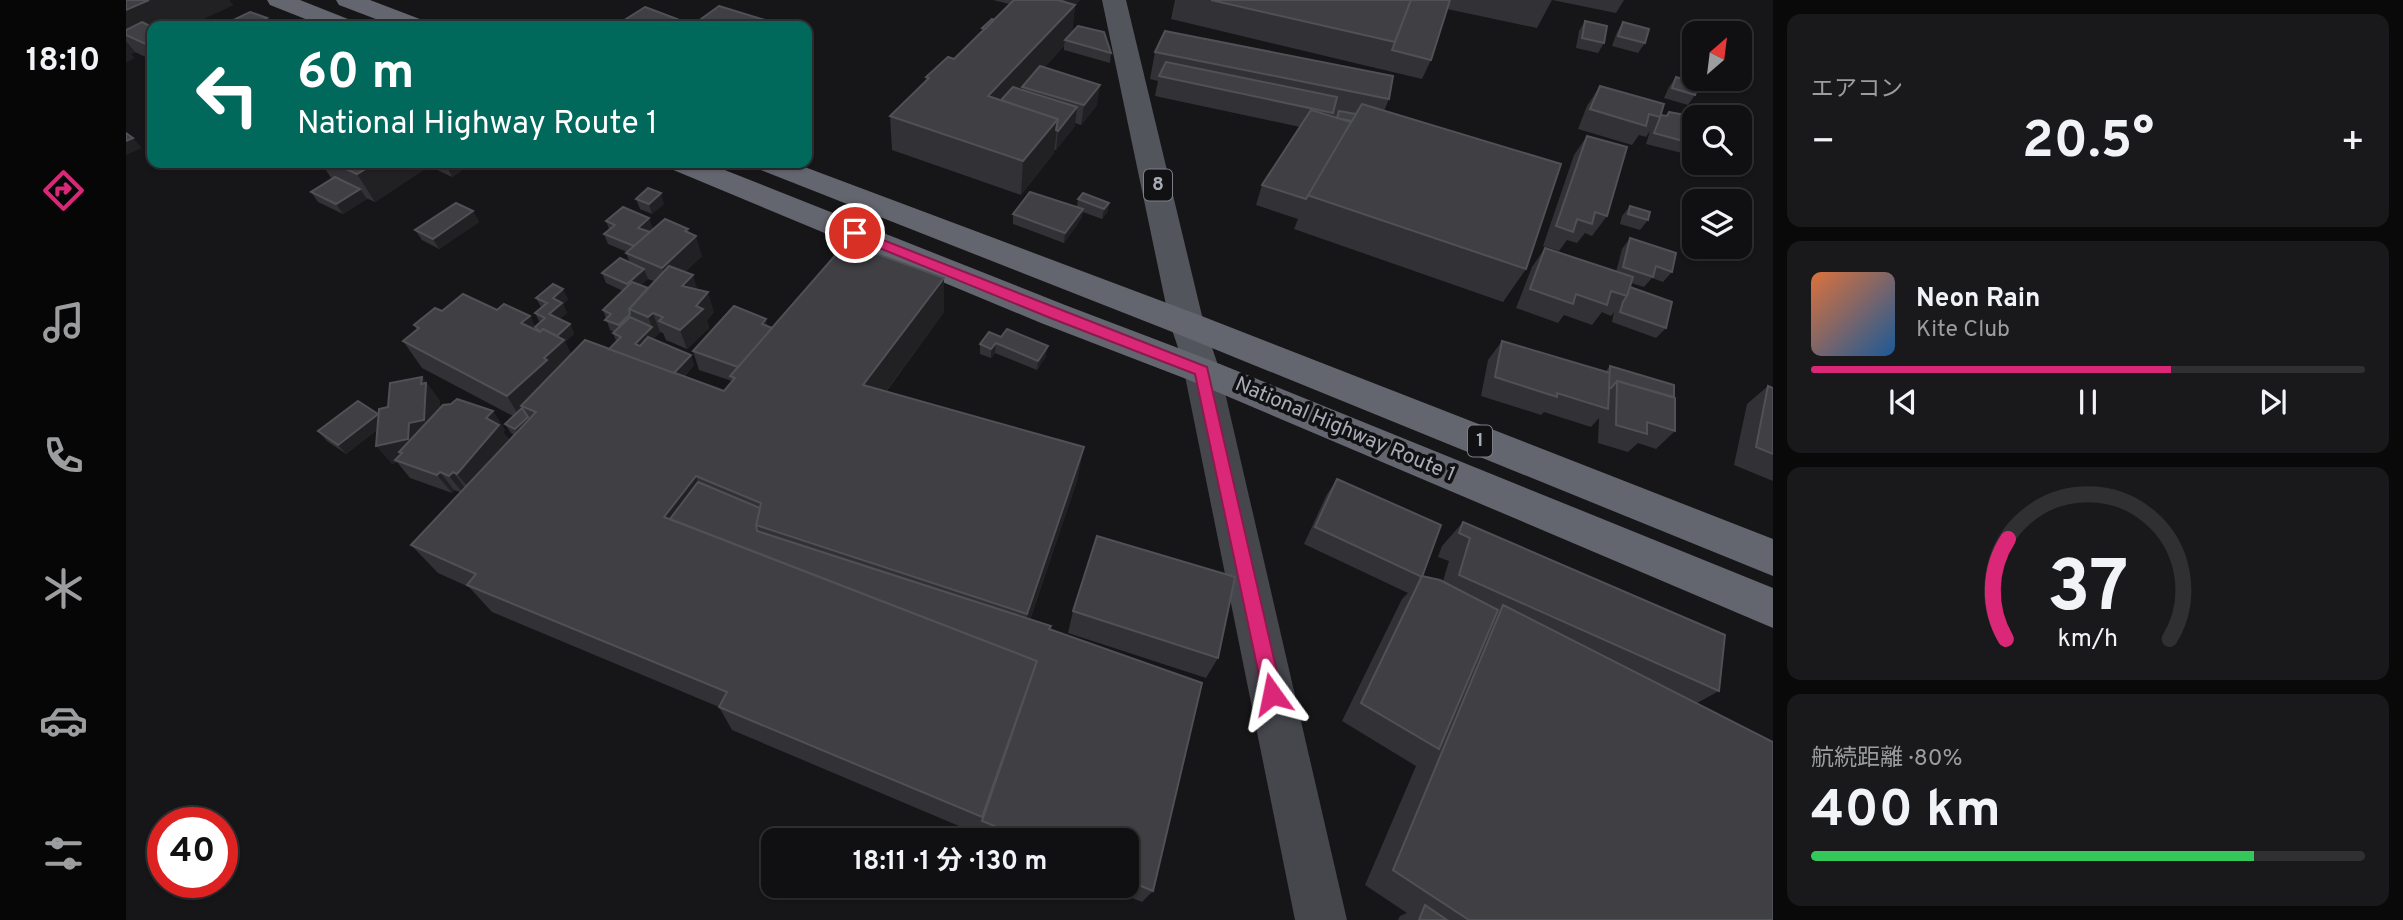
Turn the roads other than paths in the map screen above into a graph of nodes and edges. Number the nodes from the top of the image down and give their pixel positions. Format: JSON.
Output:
{"nodes":[{"id":1,"x":279,"y":0,"type":"edge"},
{"id":2,"x":348,"y":0,"type":"edge"},
{"id":3,"x":1114,"y":0,"type":"edge"},
{"id":4,"x":332,"y":21,"type":"edge"},
{"id":5,"x":403,"y":21,"type":"edge"},
{"id":6,"x":693,"y":168,"type":"edge"},
{"id":7,"x":781,"y":168,"type":"edge"},
{"id":8,"x":1187,"y":324,"type":"junction"},
{"id":9,"x":1202,"y":370,"type":"junction"},
{"id":10,"x":1773,"y":558,"type":"edge"},
{"id":11,"x":1773,"y":608,"type":"edge"},
{"id":12,"x":1321,"y":920,"type":"edge"}],
"edges":[{"from":1,"to":4,"type":"highway"},
{"from":2,"to":5,"type":"highway"},
{"from":3,"to":8,"type":"main road","number":"8"},
{"from":6,"to":9,"type":"highway","name":"National Highway Route 1","number":"1"},
{"from":7,"to":8,"type":"highway","name":"National Highway Route 1","number":"1"},
{"from":8,"to":9,"type":"main road","number":"8"},
{"from":8,"to":10,"type":"highway","name":"National Highway Route 1","number":"1"},
{"from":9,"to":11,"type":"highway","name":"National Highway Route 1","number":"1"},
{"from":9,"to":12,"type":"street"}]}
